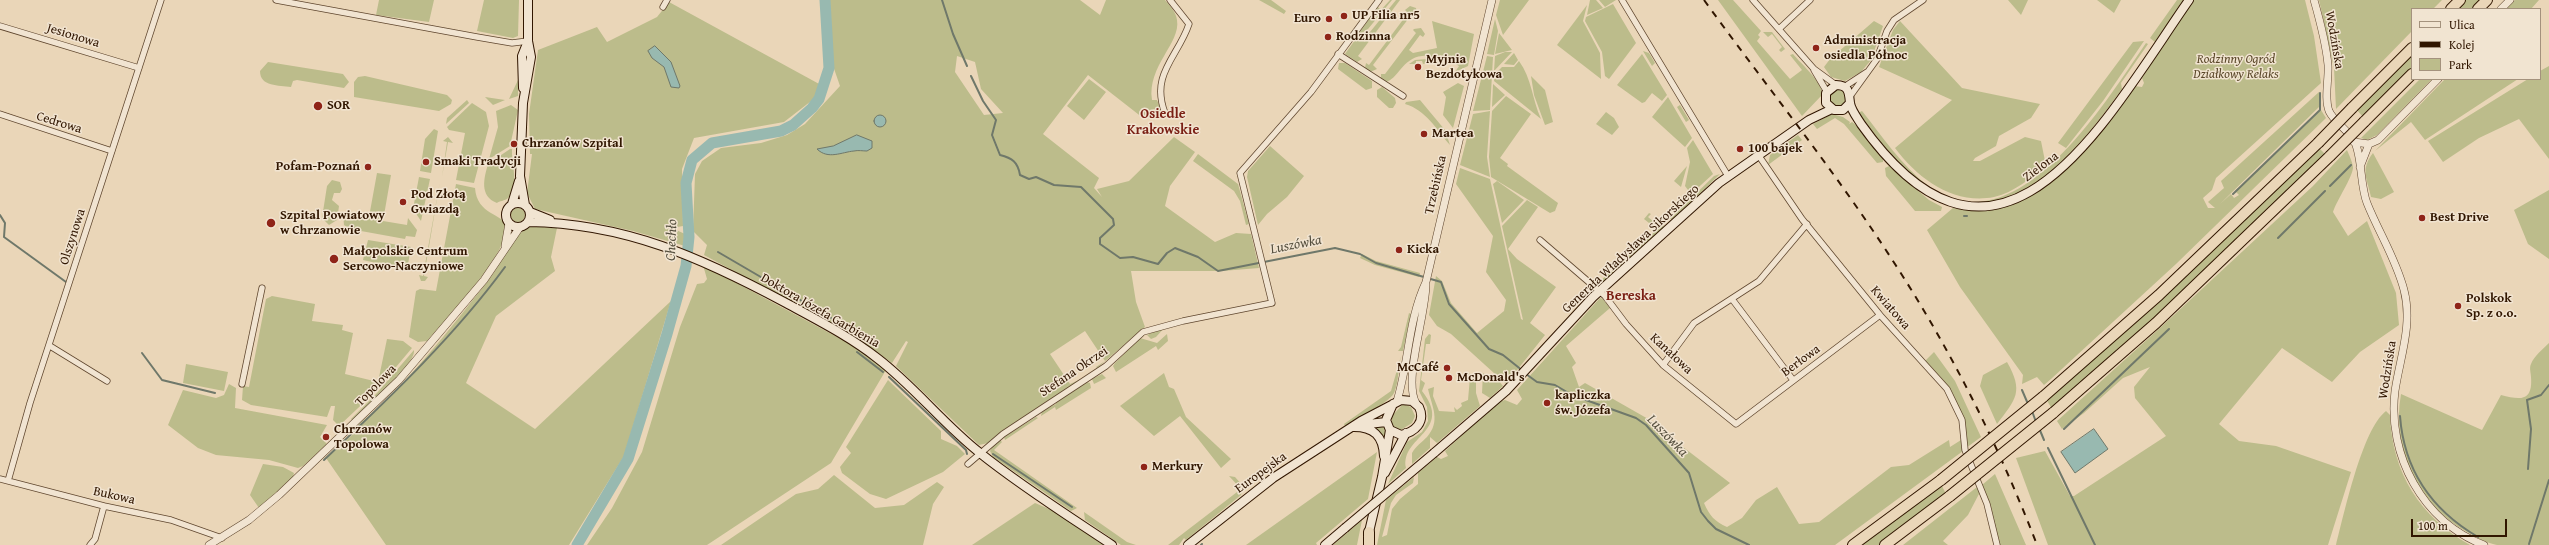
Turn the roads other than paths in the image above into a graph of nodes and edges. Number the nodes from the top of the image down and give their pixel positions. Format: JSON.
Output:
{"nodes":[{"id":1,"x":161,"y":0,"type":"edge"},
{"id":2,"x":276,"y":0,"type":"edge"},
{"id":3,"x":528,"y":0,"type":"edge"},
{"id":4,"x":667,"y":0,"type":"edge"},
{"id":5,"x":1170,"y":0,"type":"edge"},
{"id":6,"x":1379,"y":0,"type":"edge"},
{"id":7,"x":1492,"y":0,"type":"edge"},
{"id":8,"x":1622,"y":0,"type":"edge"},
{"id":9,"x":1753,"y":0,"type":"edge"},
{"id":10,"x":1810,"y":0,"type":"edge"},
{"id":11,"x":1923,"y":0,"type":"edge"},
{"id":12,"x":2189,"y":0,"type":"edge"},
{"id":13,"x":2314,"y":0,"type":"edge"},
{"id":14,"x":2460,"y":0,"type":"edge"},
{"id":15,"x":2487,"y":0,"type":"edge"},
{"id":16,"x":2510,"y":0,"type":"edge"},
{"id":17,"x":663,"y":6,"type":"dead end"},
{"id":18,"x":2452,"y":8,"type":"edge"},
{"id":19,"x":2479,"y":8,"type":"edge"},
{"id":20,"x":2502,"y":8,"type":"edge"},
{"id":21,"x":0,"y":26,"type":"edge"},
{"id":22,"x":1779,"y":30,"type":"junction"},
{"id":23,"x":528,"y":41,"type":"junction"},
{"id":24,"x":2411,"y":49,"type":"edge"},
{"id":25,"x":1338,"y":54,"type":"junction"},
{"id":26,"x":139,"y":68,"type":"junction"},
{"id":27,"x":1814,"y":69,"type":"junction"},
{"id":28,"x":1870,"y":69,"type":"junction"},
{"id":29,"x":2411,"y":75,"type":"edge"},
{"id":30,"x":2437,"y":80,"type":"edge"},
{"id":31,"x":1840,"y":86,"type":"junction"},
{"id":32,"x":1827,"y":92,"type":"junction"},
{"id":33,"x":1403,"y":96,"type":"dead end"},
{"id":34,"x":1850,"y":99,"type":"junction"},
{"id":35,"x":1825,"y":100,"type":"junction"},
{"id":36,"x":1832,"y":109,"type":"junction"},
{"id":37,"x":1841,"y":111,"type":"junction"},
{"id":38,"x":1165,"y":113,"type":"dead end"},
{"id":39,"x":0,"y":114,"type":"edge"},
{"id":40,"x":1809,"y":120,"type":"junction"},
{"id":41,"x":1861,"y":124,"type":"junction"},
{"id":42,"x":2354,"y":142,"type":"junction"},
{"id":43,"x":2369,"y":144,"type":"junction"},
{"id":44,"x":112,"y":151,"type":"junction"},
{"id":45,"x":1759,"y":156,"type":"junction"},
{"id":46,"x":2359,"y":171,"type":"junction"},
{"id":47,"x":520,"y":176,"type":"junction"},
{"id":48,"x":1728,"y":176,"type":"junction"},
{"id":49,"x":512,"y":204,"type":"junction"},
{"id":50,"x":525,"y":204,"type":"junction"},
{"id":51,"x":530,"y":212,"type":"junction"},
{"id":52,"x":528,"y":222,"type":"junction"},
{"id":53,"x":557,"y":222,"type":"junction"},
{"id":54,"x":509,"y":223,"type":"junction"},
{"id":55,"x":1807,"y":224,"type":"junction"},
{"id":56,"x":520,"y":227,"type":"junction"},
{"id":57,"x":1540,"y":240,"type":"dead end"},
{"id":58,"x":502,"y":254,"type":"junction"},
{"id":59,"x":1426,"y":282,"type":"junction"},
{"id":60,"x":262,"y":288,"type":"dead end"},
{"id":61,"x":1600,"y":291,"type":"junction"},
{"id":62,"x":1732,"y":299,"type":"junction"},
{"id":63,"x":1880,"y":315,"type":"junction"},
{"id":64,"x":50,"y":346,"type":"junction"},
{"id":65,"x":1663,"y":365,"type":"junction"},
{"id":66,"x":1793,"y":380,"type":"junction"},
{"id":67,"x":107,"y":381,"type":"dead end"},
{"id":68,"x":242,"y":384,"type":"dead end"},
{"id":69,"x":1395,"y":403,"type":"junction"},
{"id":70,"x":1416,"y":403,"type":"junction"},
{"id":71,"x":1386,"y":422,"type":"junction"},
{"id":72,"x":1736,"y":424,"type":"joint"},
{"id":73,"x":1354,"y":427,"type":"junction"},
{"id":74,"x":1390,"y":430,"type":"junction"},
{"id":75,"x":1406,"y":434,"type":"junction"},
{"id":76,"x":980,"y":453,"type":"junction"},
{"id":77,"x":1384,"y":462,"type":"junction"},
{"id":78,"x":968,"y":464,"type":"dead end"},
{"id":79,"x":1382,"y":478,"type":"junction"},
{"id":80,"x":0,"y":479,"type":"edge"},
{"id":81,"x":8,"y":481,"type":"junction"},
{"id":82,"x":104,"y":506,"type":"junction"},
{"id":83,"x":1369,"y":532,"type":"junction"},
{"id":84,"x":222,"y":538,"type":"junction"},
{"id":85,"x":90,"y":545,"type":"edge"},
{"id":86,"x":209,"y":545,"type":"edge"},
{"id":87,"x":1112,"y":545,"type":"edge"},
{"id":88,"x":1188,"y":545,"type":"edge"},
{"id":89,"x":1325,"y":545,"type":"edge"},
{"id":90,"x":1366,"y":545,"type":"edge"},
{"id":91,"x":1369,"y":545,"type":"edge"},
{"id":92,"x":1853,"y":545,"type":"edge"},
{"id":93,"x":1885,"y":545,"type":"edge"},
{"id":94,"x":1998,"y":545,"type":"edge"},
{"id":95,"x":2484,"y":545,"type":"edge"}],
"edges":[{"from":1,"to":26,"type":"street","name":"Olszynowa"},
{"from":2,"to":23,"type":"street"},
{"from":3,"to":23,"type":"main road"},
{"from":4,"to":17,"type":"street"},
{"from":5,"to":38,"type":"street"},
{"from":6,"to":25,"type":"street"},
{"from":7,"to":59,"type":"street","name":"Trzebińska"},
{"from":8,"to":48,"type":"street"},
{"from":9,"to":22,"type":"street"},
{"from":10,"to":22,"type":"street"},
{"from":11,"to":28,"type":"street"},
{"from":12,"to":41,"type":"main road","name":"Zielona"},
{"from":13,"to":42,"type":"street","name":"Wodzińska"},
{"from":14,"to":18,"type":"highway"},
{"from":15,"to":19,"type":"highway"},
{"from":16,"to":20,"type":"street"},
{"from":21,"to":26,"type":"street","name":"Jesionowa"},
{"from":22,"to":27,"type":"street"},
{"from":23,"to":47,"type":"main road"},
{"from":24,"to":92,"type":"highway","bridge":true},
{"from":25,"to":33,"type":"street"},
{"from":25,"to":76,"type":"street","name":"Stefana Okrzei"},
{"from":26,"to":44,"type":"street","name":"Olszynowa"},
{"from":27,"to":31,"type":"street"},
{"from":27,"to":32,"type":"street"},
{"from":28,"to":31,"type":"street"},
{"from":28,"to":34,"type":"street"},
{"from":29,"to":93,"type":"highway","bridge":true},
{"from":30,"to":43,"type":"street"},
{"from":31,"to":32,"type":"main road"},
{"from":31,"to":34,"type":"main road"},
{"from":32,"to":35,"type":"main road"},
{"from":34,"to":37,"type":"main road"},
{"from":34,"to":41,"type":"main road","name":"Zielona"},
{"from":35,"to":36,"type":"main road"},
{"from":35,"to":40,"type":"main road","name":"Generała Władysława Sikorskiego"},
{"from":36,"to":37,"type":"main road"},
{"from":36,"to":40,"type":"main road","name":"Generała Władysława Sikorskiego"},
{"from":37,"to":41,"type":"main road","name":"Zielona"},
{"from":39,"to":44,"type":"street","name":"Cedrowa"},
{"from":40,"to":45,"type":"main road","name":"Generała Władysława Sikorskiego"},
{"from":42,"to":43,"type":"street"},
{"from":42,"to":46,"type":"street","name":"Wodzińska"},
{"from":43,"to":46,"type":"street"},
{"from":44,"to":64,"type":"street","name":"Olszynowa"},
{"from":45,"to":48,"type":"main road","name":"Generała Władysława Sikorskiego"},
{"from":45,"to":55,"type":"street","name":"Kwiatowa"},
{"from":46,"to":95,"type":"street","name":"Wodzińska"},
{"from":47,"to":49,"type":"main road"},
{"from":47,"to":50,"type":"main road"},
{"from":48,"to":61,"type":"main road","name":"Generała Władysława Sikorskiego"},
{"from":49,"to":50,"type":"main road"},
{"from":49,"to":54,"type":"main road"},
{"from":50,"to":51,"type":"main road"},
{"from":51,"to":52,"type":"main road"},
{"from":51,"to":53,"type":"main road","name":"Doktora Józefa Garbienia"},
{"from":52,"to":53,"type":"main road","name":"Doktora Józefa Garbienia"},
{"from":52,"to":56,"type":"main road"},
{"from":53,"to":76,"type":"main road","name":"Doktora Józefa Garbienia"},
{"from":54,"to":56,"type":"main road"},
{"from":54,"to":58,"type":"street","name":"Topolowa"},
{"from":55,"to":62,"type":"street"},
{"from":55,"to":63,"type":"street","name":"Kwiatowa"},
{"from":56,"to":58,"type":"street","name":"Topolowa"},
{"from":57,"to":61,"type":"street","name":"Kanałowa"},
{"from":58,"to":84,"type":"street","name":"Topolowa"},
{"from":59,"to":69,"type":"street","name":"Trzebińska"},
{"from":59,"to":70,"type":"street","name":"Trzebińska"},
{"from":60,"to":68,"type":"street"},
{"from":61,"to":65,"type":"street","name":"Kanałowa"},
{"from":61,"to":89,"type":"main road","name":"Generała Władysława Sikorskiego","bridge":true},
{"from":62,"to":65,"type":"street"},
{"from":62,"to":66,"type":"street"},
{"from":63,"to":66,"type":"street","name":"Berłowa"},
{"from":63,"to":94,"type":"street","name":"Kwiatowa"},
{"from":64,"to":67,"type":"street"},
{"from":64,"to":81,"type":"street","name":"Olszynowa"},
{"from":65,"to":72,"type":"street","name":"Kanałowa"},
{"from":66,"to":72,"type":"street","name":"Berłowa"},
{"from":69,"to":70,"type":"main road"},
{"from":69,"to":71,"type":"main road"},
{"from":69,"to":73,"type":"main road","name":"Europejska"},
{"from":70,"to":75,"type":"main road"},
{"from":71,"to":73,"type":"main road","name":"Europejska"},
{"from":71,"to":74,"type":"main road"},
{"from":73,"to":77,"type":"main road"},
{"from":73,"to":88,"type":"main road","name":"Europejska"},
{"from":74,"to":75,"type":"main road"},
{"from":74,"to":77,"type":"main road"},
{"from":75,"to":79,"type":"main road"},
{"from":76,"to":78,"type":"street","name":"Stefana Okrzei"},
{"from":76,"to":87,"type":"main road","name":"Doktora Józefa Garbienia"},
{"from":77,"to":79,"type":"main road"},
{"from":79,"to":83,"type":"main road"},
{"from":80,"to":81,"type":"street","name":"Bukowa"},
{"from":81,"to":82,"type":"street","name":"Bukowa"},
{"from":82,"to":84,"type":"street","name":"Bukowa"},
{"from":82,"to":85,"type":"street"},
{"from":83,"to":90,"type":"main road"},
{"from":83,"to":91,"type":"highway"},
{"from":84,"to":86,"type":"street","name":"Topolowa"}]}
